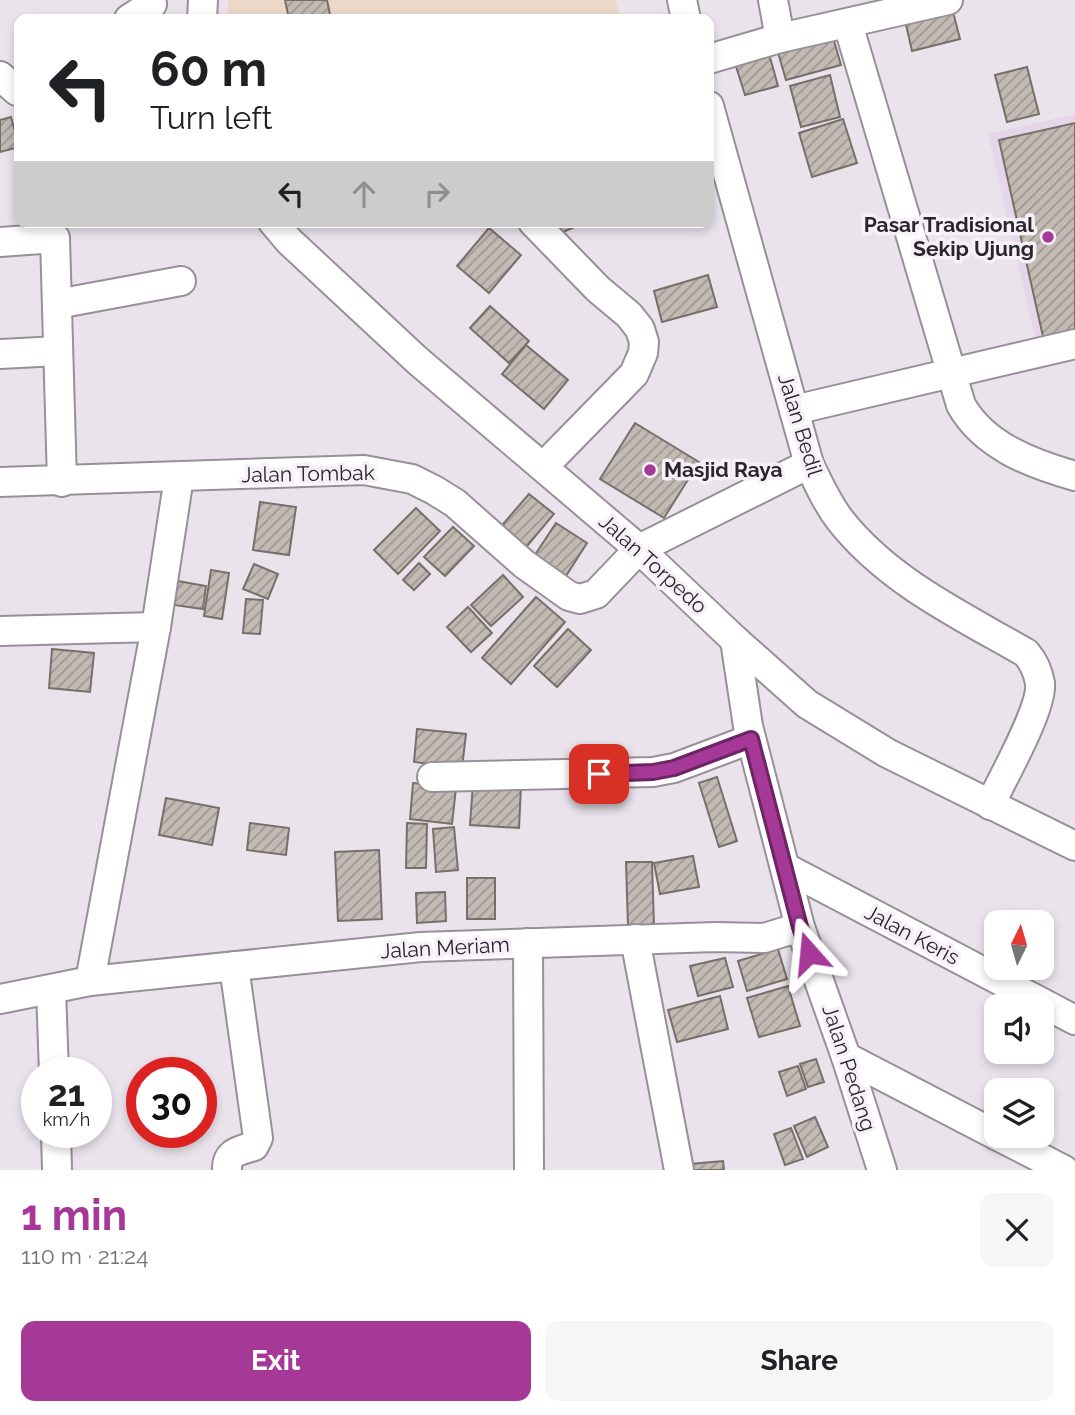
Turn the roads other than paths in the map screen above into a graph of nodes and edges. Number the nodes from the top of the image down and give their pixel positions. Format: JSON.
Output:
{"nodes":[{"id":1,"x":773,"y":0,"type":"edge"},
{"id":2,"x":948,"y":0,"type":"edge"},
{"id":3,"x":848,"y":24,"type":"junction"},
{"id":4,"x":780,"y":38,"type":"junction"},
{"id":5,"x":714,"y":58,"type":"edge"},
{"id":6,"x":714,"y":124,"type":"edge"},
{"id":7,"x":278,"y":228,"type":"edge"},
{"id":8,"x":539,"y":228,"type":"edge"},
{"id":9,"x":0,"y":242,"type":"edge"},
{"id":10,"x":181,"y":281,"type":"dead end"},
{"id":11,"x":57,"y":304,"type":"junction"},
{"id":12,"x":1075,"y":344,"type":"edge"},
{"id":13,"x":58,"y":351,"type":"junction"},
{"id":14,"x":0,"y":354,"type":"edge"},
{"id":15,"x":952,"y":372,"type":"junction"},
{"id":16,"x":794,"y":410,"type":"junction"},
{"id":17,"x":809,"y":464,"type":"junction"},
{"id":18,"x":543,"y":467,"type":"junction"},
{"id":19,"x":1075,"y":476,"type":"edge"},
{"id":20,"x":179,"y":477,"type":"junction"},
{"id":21,"x":0,"y":482,"type":"edge"},
{"id":22,"x":62,"y":482,"type":"junction"},
{"id":23,"x":639,"y":548,"type":"junction"},
{"id":24,"x":156,"y":627,"type":"junction"},
{"id":25,"x":0,"y":631,"type":"edge"},
{"id":26,"x":734,"y":640,"type":"junction"},
{"id":27,"x":751,"y":739,"type":"junction"},
{"id":28,"x":432,"y":777,"type":"dead end"},
{"id":29,"x":990,"y":805,"type":"junction"},
{"id":30,"x":1075,"y":846,"type":"edge"},
{"id":31,"x":786,"y":868,"type":"junction"},
{"id":32,"x":800,"y":927,"type":"junction"},
{"id":33,"x":635,"y":939,"type":"junction"},
{"id":34,"x":528,"y":943,"type":"junction"},
{"id":35,"x":234,"y":966,"type":"junction"},
{"id":36,"x":90,"y":981,"type":"junction"},
{"id":37,"x":51,"y":990,"type":"junction"},
{"id":38,"x":0,"y":999,"type":"edge"},
{"id":39,"x":1075,"y":1020,"type":"edge"},
{"id":40,"x":53,"y":1057,"type":"edge"},
{"id":41,"x":846,"y":1057,"type":"junction"},
{"id":42,"x":984,"y":1128,"type":"edge"},
{"id":43,"x":57,"y":1148,"type":"edge"},
{"id":44,"x":1022,"y":1148,"type":"edge"},
{"id":45,"x":58,"y":1170,"type":"edge"},
{"id":46,"x":227,"y":1170,"type":"edge"},
{"id":47,"x":529,"y":1170,"type":"edge"},
{"id":48,"x":678,"y":1170,"type":"edge"},
{"id":49,"x":882,"y":1170,"type":"edge"},
{"id":50,"x":1064,"y":1170,"type":"edge"}],
"edges":[{"from":1,"to":4,"type":"street"},
{"from":2,"to":3,"type":"street"},
{"from":3,"to":4,"type":"street"},
{"from":3,"to":15,"type":"street"},
{"from":4,"to":5,"type":"street"},
{"from":6,"to":16,"type":"street","name":"Jalan Bedil"},
{"from":7,"to":18,"type":"street","name":"Jalan Torpedo"},
{"from":8,"to":18,"type":"street"},
{"from":9,"to":11,"type":"street"},
{"from":10,"to":11,"type":"street"},
{"from":11,"to":13,"type":"street"},
{"from":12,"to":15,"type":"street"},
{"from":13,"to":14,"type":"street"},
{"from":13,"to":22,"type":"street"},
{"from":15,"to":16,"type":"street"},
{"from":15,"to":19,"type":"street"},
{"from":16,"to":17,"type":"street","name":"Jalan Bedil"},
{"from":17,"to":23,"type":"street"},
{"from":17,"to":29,"type":"street","name":"Jalan Bedil"},
{"from":18,"to":23,"type":"street","name":"Jalan Torpedo"},
{"from":20,"to":22,"type":"street","name":"Jalan Tombak"},
{"from":20,"to":23,"type":"street","name":"Jalan Tombak"},
{"from":20,"to":24,"type":"street"},
{"from":21,"to":22,"type":"street","name":"Jalan Tombak"},
{"from":23,"to":26,"type":"street","name":"Jalan Torpedo"},
{"from":24,"to":25,"type":"street"},
{"from":24,"to":36,"type":"street"},
{"from":26,"to":27,"type":"street","name":"Jalan Pedang"},
{"from":26,"to":29,"type":"street","name":"Jalan Torpedo"},
{"from":27,"to":28,"type":"street"},
{"from":27,"to":31,"type":"street","name":"Jalan Pedang"},
{"from":29,"to":30,"type":"street","name":"Jalan Torpedo"},
{"from":31,"to":32,"type":"street","name":"Jalan Pedang"},
{"from":31,"to":39,"type":"street","name":"Jalan Keris"},
{"from":32,"to":33,"type":"street","name":"Jalan Meriam"},
{"from":32,"to":41,"type":"street","name":"Jalan Pedang"},
{"from":33,"to":34,"type":"street","name":"Jalan Meriam"},
{"from":33,"to":48,"type":"street"},
{"from":34,"to":35,"type":"street","name":"Jalan Meriam"},
{"from":34,"to":47,"type":"street"},
{"from":35,"to":36,"type":"street","name":"Jalan Meriam"},
{"from":35,"to":46,"type":"street"},
{"from":36,"to":37,"type":"street","name":"Jalan Meriam"},
{"from":37,"to":38,"type":"street","name":"Jalan Meriam"},
{"from":37,"to":40,"type":"street"},
{"from":41,"to":42,"type":"street"},
{"from":41,"to":49,"type":"street","name":"Jalan Pedang"},
{"from":43,"to":45,"type":"street"},
{"from":44,"to":50,"type":"street"}]}
